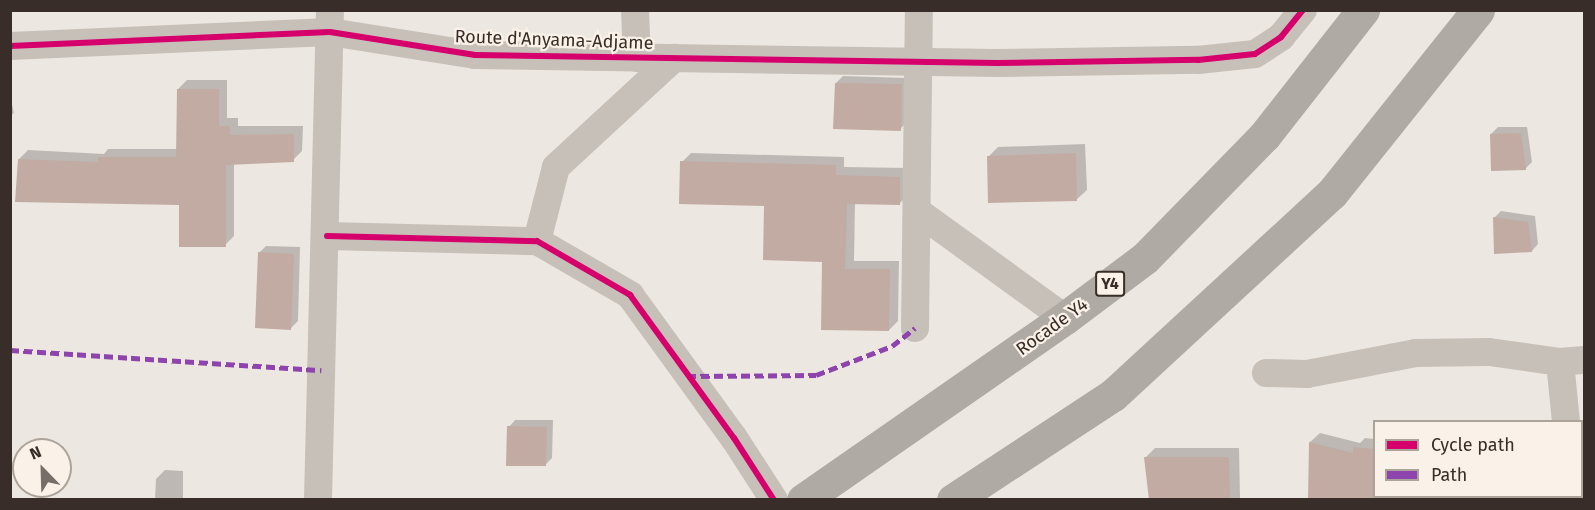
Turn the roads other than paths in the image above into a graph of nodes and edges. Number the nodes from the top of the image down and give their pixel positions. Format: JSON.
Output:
{"nodes":[{"id":1,"x":635,"y":10,"type":"edge"},
{"id":2,"x":919,"y":10,"type":"edge"},
{"id":3,"x":1303,"y":10,"type":"edge"},
{"id":4,"x":1363,"y":10,"type":"edge"},
{"id":5,"x":1478,"y":10,"type":"edge"},
{"id":6,"x":330,"y":21,"type":"edge"},
{"id":7,"x":10,"y":46,"type":"edge"},
{"id":8,"x":637,"y":58,"type":"junction"},
{"id":9,"x":674,"y":58,"type":"junction"},
{"id":10,"x":919,"y":63,"type":"junction"},
{"id":11,"x":917,"y":212,"type":"junction"},
{"id":12,"x":327,"y":236,"type":"junction"},
{"id":13,"x":537,"y":241,"type":"junction"},
{"id":14,"x":1065,"y":318,"type":"junction"},
{"id":15,"x":915,"y":328,"type":"dead end"},
{"id":16,"x":1572,"y":361,"type":"edge"},
{"id":17,"x":1266,"y":373,"type":"dead end"},
{"id":18,"x":1566,"y":420,"type":"edge"},
{"id":19,"x":318,"y":500,"type":"edge"},
{"id":20,"x":774,"y":500,"type":"edge"},
{"id":21,"x":803,"y":500,"type":"edge"},
{"id":22,"x":953,"y":500,"type":"edge"}],
"edges":[{"from":1,"to":8,"type":"street"},
{"from":2,"to":10,"type":"street"},
{"from":3,"to":10,"type":"street","name":"Route d'Anyama-Adjame"},
{"from":4,"to":14,"type":"highway","name":"Rocade Y4","number":"Y4"},
{"from":5,"to":22,"type":"highway"},
{"from":6,"to":7,"type":"street","name":"Route d'Anyama-Adjame"},
{"from":6,"to":8,"type":"street","name":"Route d'Anyama-Adjame"},
{"from":6,"to":12,"type":"street"},
{"from":8,"to":9,"type":"street","name":"Route d'Anyama-Adjame"},
{"from":9,"to":10,"type":"street","name":"Route d'Anyama-Adjame"},
{"from":9,"to":13,"type":"street"},
{"from":10,"to":11,"type":"street"},
{"from":11,"to":14,"type":"street"},
{"from":11,"to":15,"type":"street"},
{"from":12,"to":13,"type":"street"},
{"from":12,"to":19,"type":"street"},
{"from":13,"to":20,"type":"street"},
{"from":14,"to":21,"type":"highway","name":"Rocade Y4","number":"Y4"},
{"from":16,"to":17,"type":"street"},
{"from":16,"to":18,"type":"street"}]}
